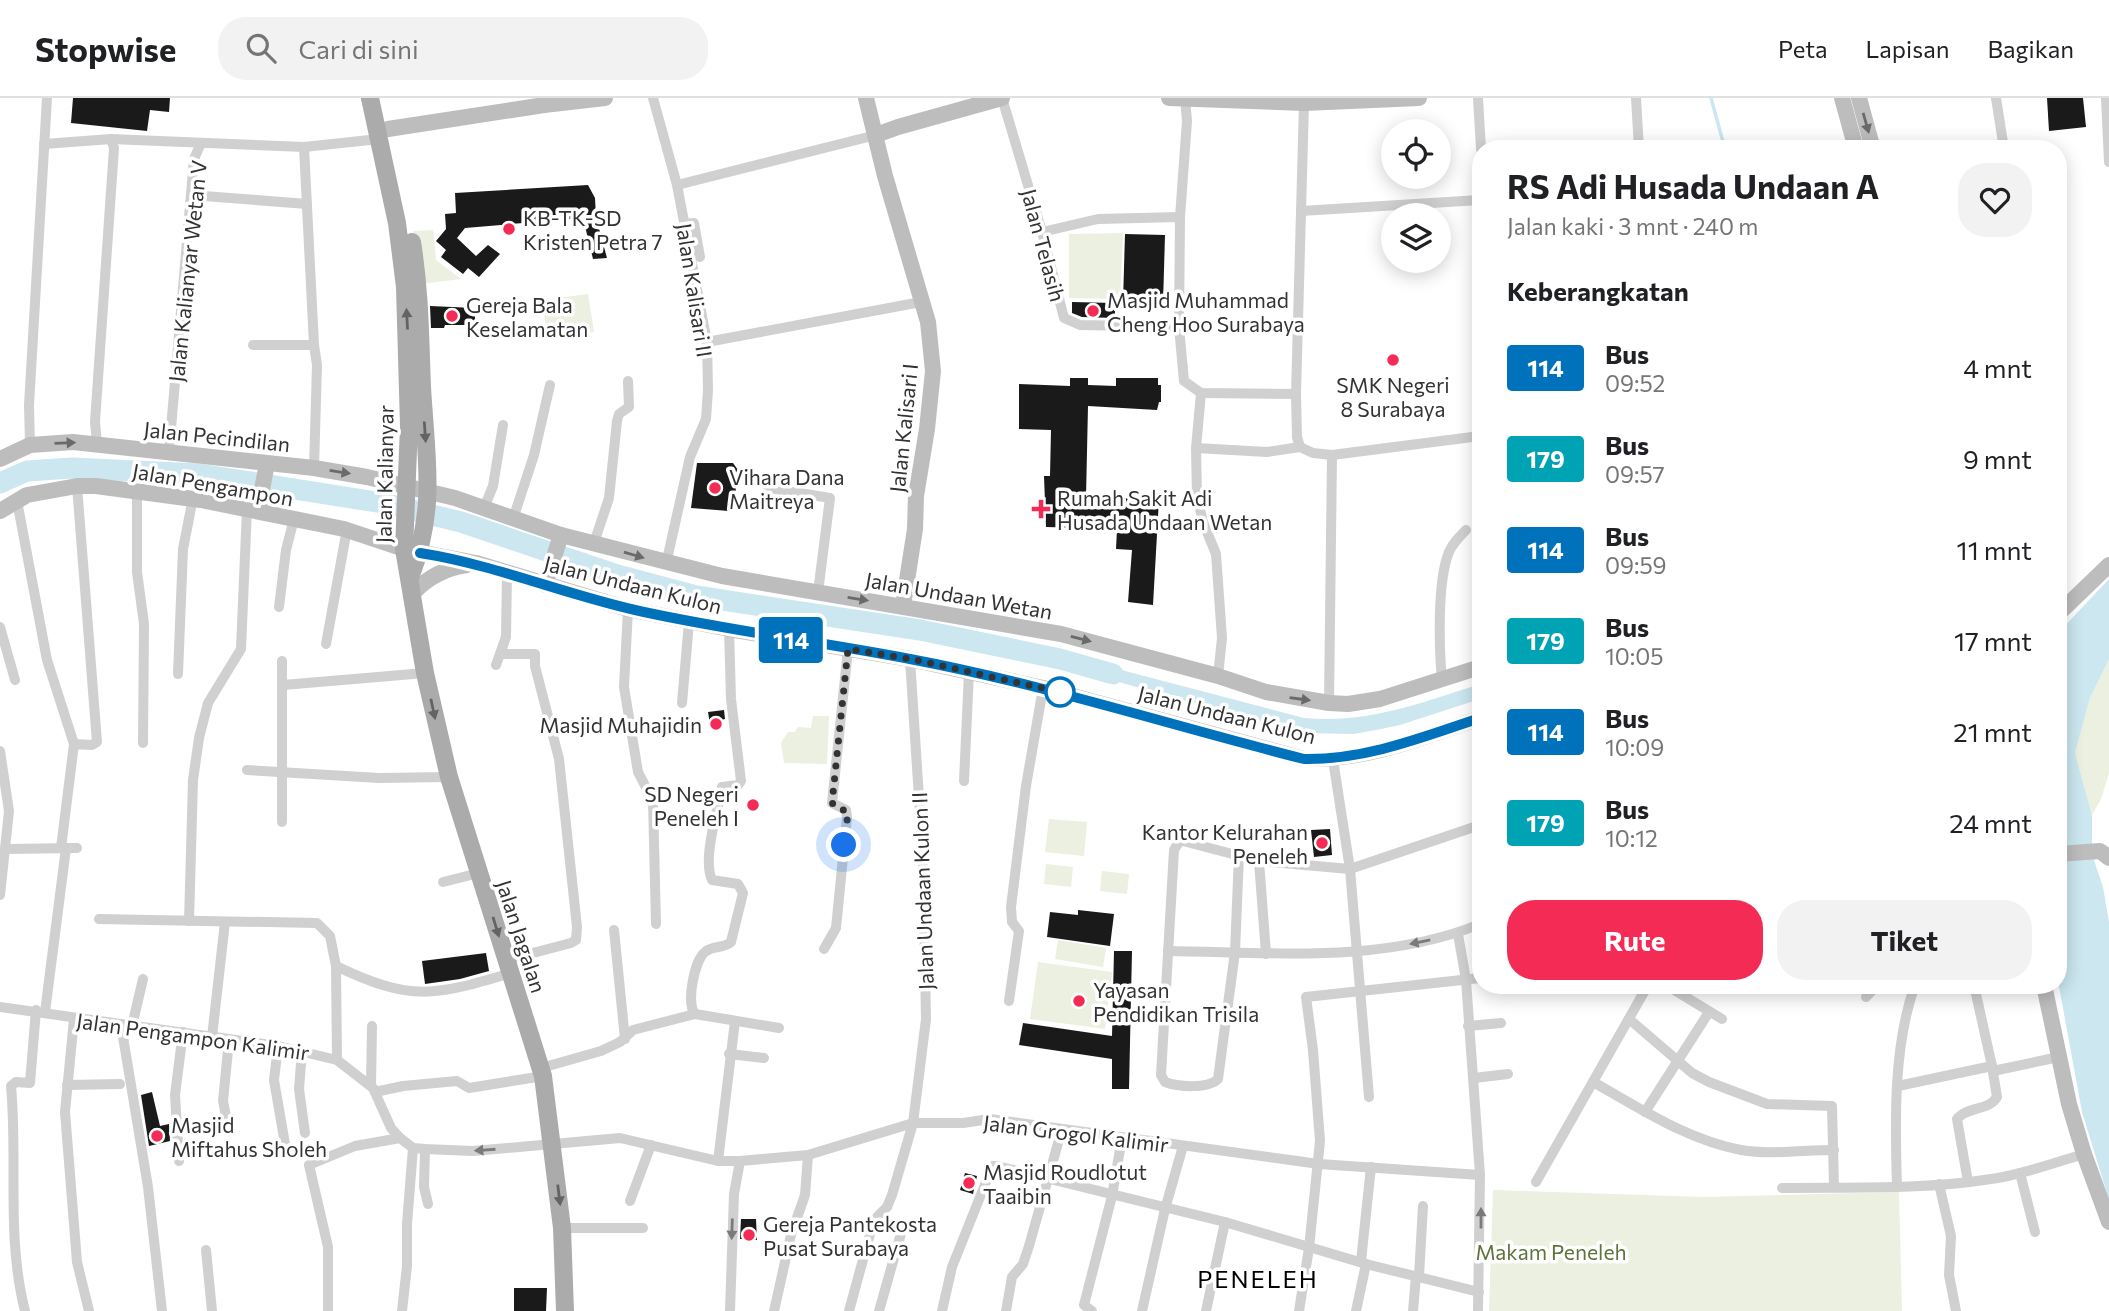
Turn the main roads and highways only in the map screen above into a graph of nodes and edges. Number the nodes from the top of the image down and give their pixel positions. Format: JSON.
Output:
{"nodes":[{"id":1,"x":370,"y":98,"type":"edge"},
{"id":2,"x":382,"y":98,"type":"edge"},
{"id":3,"x":606,"y":98,"type":"edge"},
{"id":4,"x":866,"y":98,"type":"edge"},
{"id":5,"x":1002,"y":98,"type":"edge"},
{"id":6,"x":1169,"y":98,"type":"edge"},
{"id":7,"x":1185,"y":98,"type":"edge"},
{"id":8,"x":1419,"y":98,"type":"edge"},
{"id":9,"x":1842,"y":98,"type":"edge"},
{"id":10,"x":1859,"y":98,"type":"edge"},
{"id":11,"x":384,"y":134,"type":"junction"},
{"id":12,"x":876,"y":135,"type":"junction"},
{"id":13,"x":1854,"y":140,"type":"edge"},
{"id":14,"x":1871,"y":140,"type":"edge"},
{"id":15,"x":412,"y":290,"type":"junction"},
{"id":16,"x":0,"y":459,"type":"edge"},
{"id":17,"x":266,"y":469,"type":"junction"},
{"id":18,"x":406,"y":492,"type":"junction"},
{"id":19,"x":429,"y":497,"type":"junction"},
{"id":20,"x":255,"y":506,"type":"junction"},
{"id":21,"x":0,"y":512,"type":"edge"},
{"id":22,"x":558,"y":541,"type":"junction"},
{"id":23,"x":412,"y":551,"type":"junction"},
{"id":24,"x":476,"y":563,"type":"junction"},
{"id":25,"x":2109,"y":565,"type":"edge"},
{"id":26,"x":547,"y":581,"type":"junction"},
{"id":27,"x":412,"y":586,"type":"junction"},
{"id":28,"x":2067,"y":604,"type":"edge"},
{"id":29,"x":903,"y":606,"type":"junction"},
{"id":30,"x":1472,"y":670,"type":"edge"},
{"id":31,"x":1472,"y":721,"type":"edge"},
{"id":32,"x":2104,"y":851,"type":"edge"},
{"id":33,"x":2067,"y":853,"type":"edge"},
{"id":34,"x":2046,"y":994,"type":"edge"},
{"id":35,"x":2109,"y":1222,"type":"edge"},
{"id":36,"x":565,"y":1311,"type":"edge"}],
"edges":[{"from":1,"to":11,"type":"main road","name":"Jalan Kalianyar"},
{"from":2,"to":11,"type":"main road","name":"Jalan Kalianyar"},
{"from":3,"to":11,"type":"main road"},
{"from":4,"to":12,"type":"main road","name":"Jalan Kalisari I"},
{"from":5,"to":12,"type":"main road"},
{"from":6,"to":7,"type":"main road"},
{"from":7,"to":8,"type":"main road"},
{"from":9,"to":13,"type":"main road"},
{"from":10,"to":14,"type":"main road","one_way":true},
{"from":11,"to":15,"type":"main road","name":"Jalan Kalianyar"},
{"from":12,"to":29,"type":"main road","name":"Jalan Kalisari I"},
{"from":18,"to":15,"type":"main road","name":"Jalan Kalianyar","one_way":true},
{"from":15,"to":19,"type":"main road","name":"Jalan Kalianyar","one_way":true},
{"from":16,"to":17,"type":"main road","name":"Jalan Pecindilan","one_way":true},
{"from":17,"to":18,"type":"main road","name":"Jalan Pecindilan","one_way":true},
{"from":17,"to":20,"type":"main road"},
{"from":18,"to":19,"type":"main road","name":"Jalan Pecindilan"},
{"from":18,"to":23,"type":"main road","name":"Jalan Kalianyar"},
{"from":19,"to":22,"type":"main road","name":"Jalan Undaan Wetan"},
{"from":19,"to":23,"type":"main road","name":"Jalan Kalianyar"},
{"from":20,"to":21,"type":"main road","name":"Jalan Pengampon"},
{"from":20,"to":23,"type":"main road","name":"Jalan Pengampon"},
{"from":22,"to":26,"type":"main road"},
{"from":22,"to":29,"type":"main road","name":"Jalan Undaan Wetan","one_way":true},
{"from":23,"to":24,"type":"main road","name":"Jalan Undaan Kulon"},
{"from":23,"to":27,"type":"main road","name":"Jalan Kalianyar"},
{"from":24,"to":26,"type":"main road","name":"Jalan Undaan Kulon"},
{"from":24,"to":27,"type":"main road"},
{"from":25,"to":28,"type":"main road"},
{"from":26,"to":31,"type":"main road","name":"Jalan Undaan Kulon"},
{"from":27,"to":36,"type":"main road","name":"Jalan Jagalan","one_way":true},
{"from":29,"to":30,"type":"main road","name":"Jalan Undaan Wetan","one_way":true},
{"from":32,"to":33,"type":"main road"},
{"from":34,"to":35,"type":"main road"}]}
